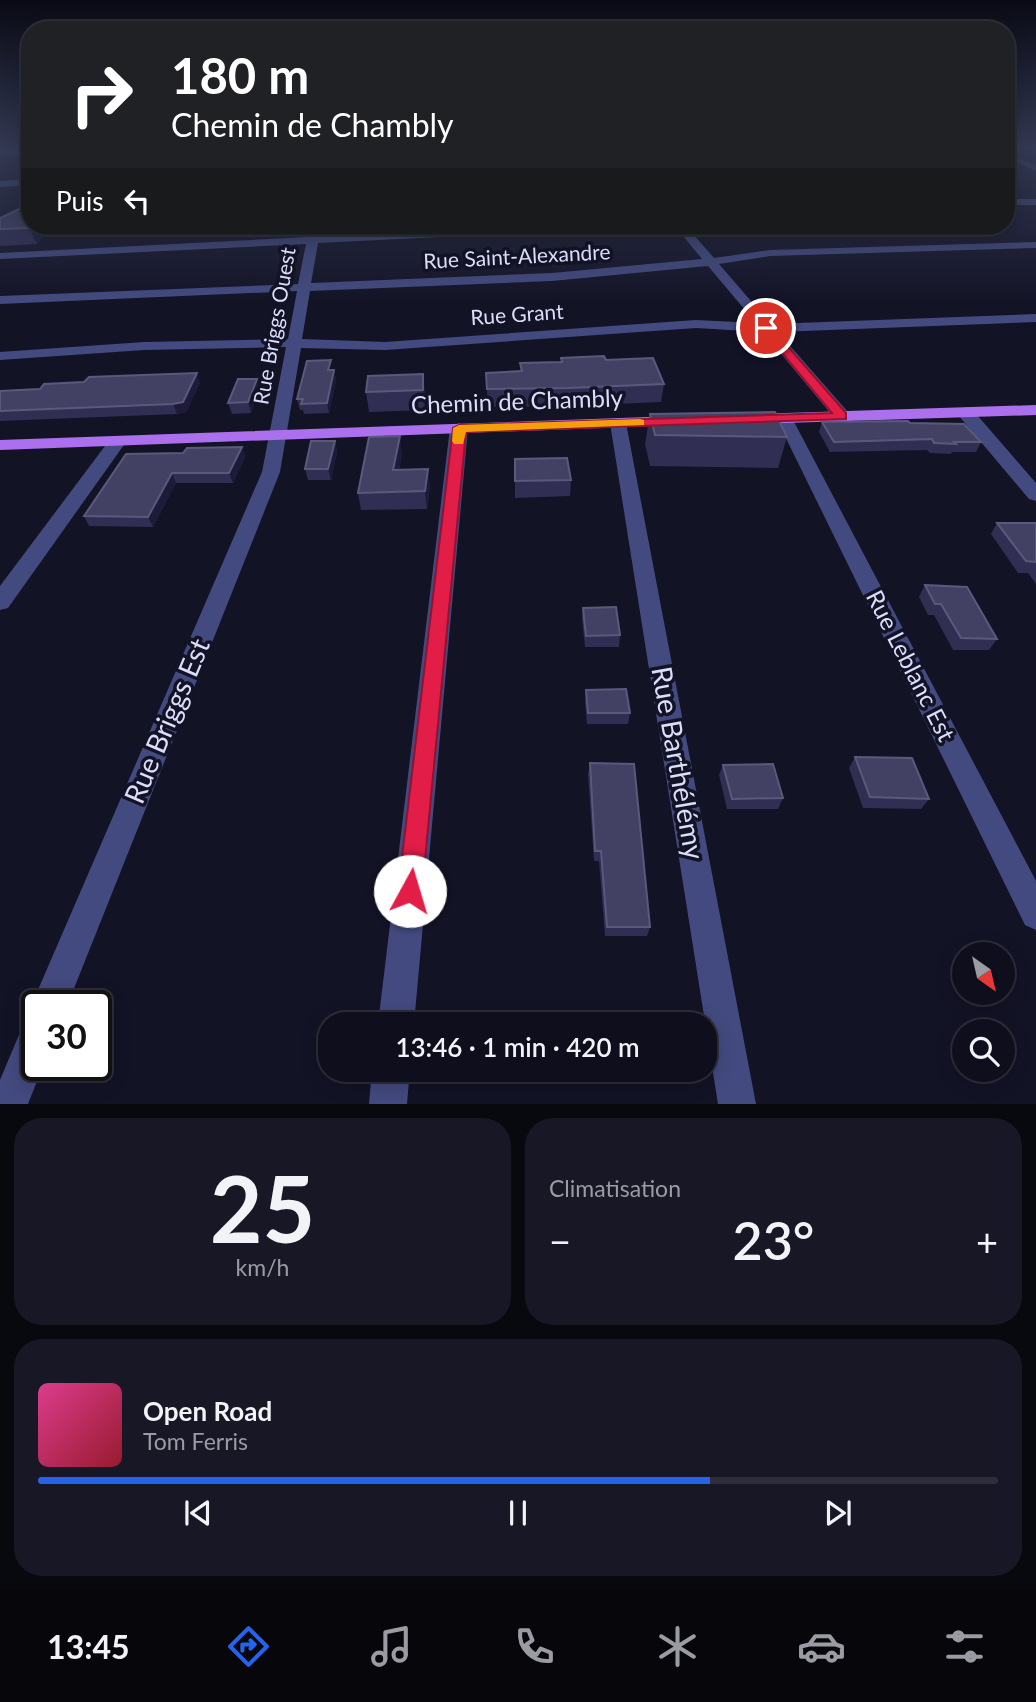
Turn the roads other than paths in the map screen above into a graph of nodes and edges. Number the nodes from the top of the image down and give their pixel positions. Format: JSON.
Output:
{"nodes":[{"id":1,"x":1015,"y":202,"type":"edge"},
{"id":2,"x":1036,"y":202,"type":"edge"},
{"id":3,"x":286,"y":235,"type":"edge"},
{"id":4,"x":313,"y":235,"type":"edge"},
{"id":5,"x":688,"y":235,"type":"edge"},
{"id":6,"x":1036,"y":245,"type":"edge"},
{"id":7,"x":0,"y":256,"type":"edge"},
{"id":8,"x":711,"y":262,"type":"junction"},
{"id":9,"x":304,"y":286,"type":"junction"},
{"id":10,"x":0,"y":300,"type":"edge"},
{"id":11,"x":1036,"y":318,"type":"edge"},
{"id":12,"x":766,"y":328,"type":"junction"},
{"id":13,"x":294,"y":343,"type":"junction"},
{"id":14,"x":0,"y":356,"type":"edge"},
{"id":15,"x":1036,"y":410,"type":"edge"},
{"id":16,"x":965,"y":412,"type":"junction"},
{"id":17,"x":842,"y":416,"type":"junction"},
{"id":18,"x":784,"y":418,"type":"junction"},
{"id":19,"x":734,"y":420,"type":"edge"},
{"id":20,"x":695,"y":421,"type":"edge"},
{"id":21,"x":618,"y":423,"type":"junction"},
{"id":22,"x":459,"y":428,"type":"junction"},
{"id":23,"x":278,"y":434,"type":"junction"},
{"id":24,"x":117,"y":442,"type":"junction"},
{"id":25,"x":0,"y":445,"type":"edge"},
{"id":26,"x":1036,"y":495,"type":"edge"},
{"id":27,"x":0,"y":602,"type":"edge"},
{"id":28,"x":1036,"y":914,"type":"edge"},
{"id":29,"x":56,"y":990,"type":"edge"},
{"id":30,"x":397,"y":1012,"type":"edge"},
{"id":31,"x":21,"y":1075,"type":"edge"},
{"id":32,"x":390,"y":1082,"type":"edge"},
{"id":33,"x":9,"y":1104,"type":"edge"},
{"id":34,"x":387,"y":1104,"type":"edge"},
{"id":35,"x":737,"y":1104,"type":"edge"}],
"edges":[{"from":1,"to":2,"type":"street"},
{"from":3,"to":7,"type":"street"},
{"from":4,"to":9,"type":"street","name":"Rue Briggs Ouest"},
{"from":5,"to":8,"type":"street"},
{"from":6,"to":8,"type":"street","name":"Rue Saint-Alexandre"},
{"from":8,"to":9,"type":"street","name":"Rue Saint-Alexandre"},
{"from":8,"to":12,"type":"street"},
{"from":9,"to":10,"type":"street","name":"Rue Saint-Alexandre"},
{"from":9,"to":13,"type":"street","name":"Rue Briggs Ouest"},
{"from":11,"to":12,"type":"street","name":"Rue Grant"},
{"from":12,"to":13,"type":"street","name":"Rue Grant"},
{"from":12,"to":17,"type":"street"},
{"from":13,"to":14,"type":"street","name":"Rue Grant"},
{"from":13,"to":23,"type":"street","name":"Rue Briggs Ouest"},
{"from":15,"to":16,"type":"main road"},
{"from":16,"to":17,"type":"main road"},
{"from":16,"to":26,"type":"street"},
{"from":17,"to":18,"type":"main road"},
{"from":18,"to":19,"type":"main road"},
{"from":18,"to":28,"type":"street","name":"Rue Leblanc Est"},
{"from":20,"to":21,"type":"main road","name":"Chemin de Chambly"},
{"from":21,"to":22,"type":"main road","name":"Chemin de Chambly"},
{"from":21,"to":35,"type":"street","name":"Rue Barthélémy"},
{"from":22,"to":23,"type":"main road","name":"Chemin de Chambly"},
{"from":22,"to":30,"type":"street"},
{"from":23,"to":24,"type":"main road","name":"Chemin de Chambly"},
{"from":23,"to":29,"type":"street","name":"Rue Briggs Est"},
{"from":24,"to":25,"type":"main road","name":"Chemin de Chambly"},
{"from":24,"to":27,"type":"street"},
{"from":31,"to":33,"type":"street"},
{"from":32,"to":34,"type":"street"}]}
